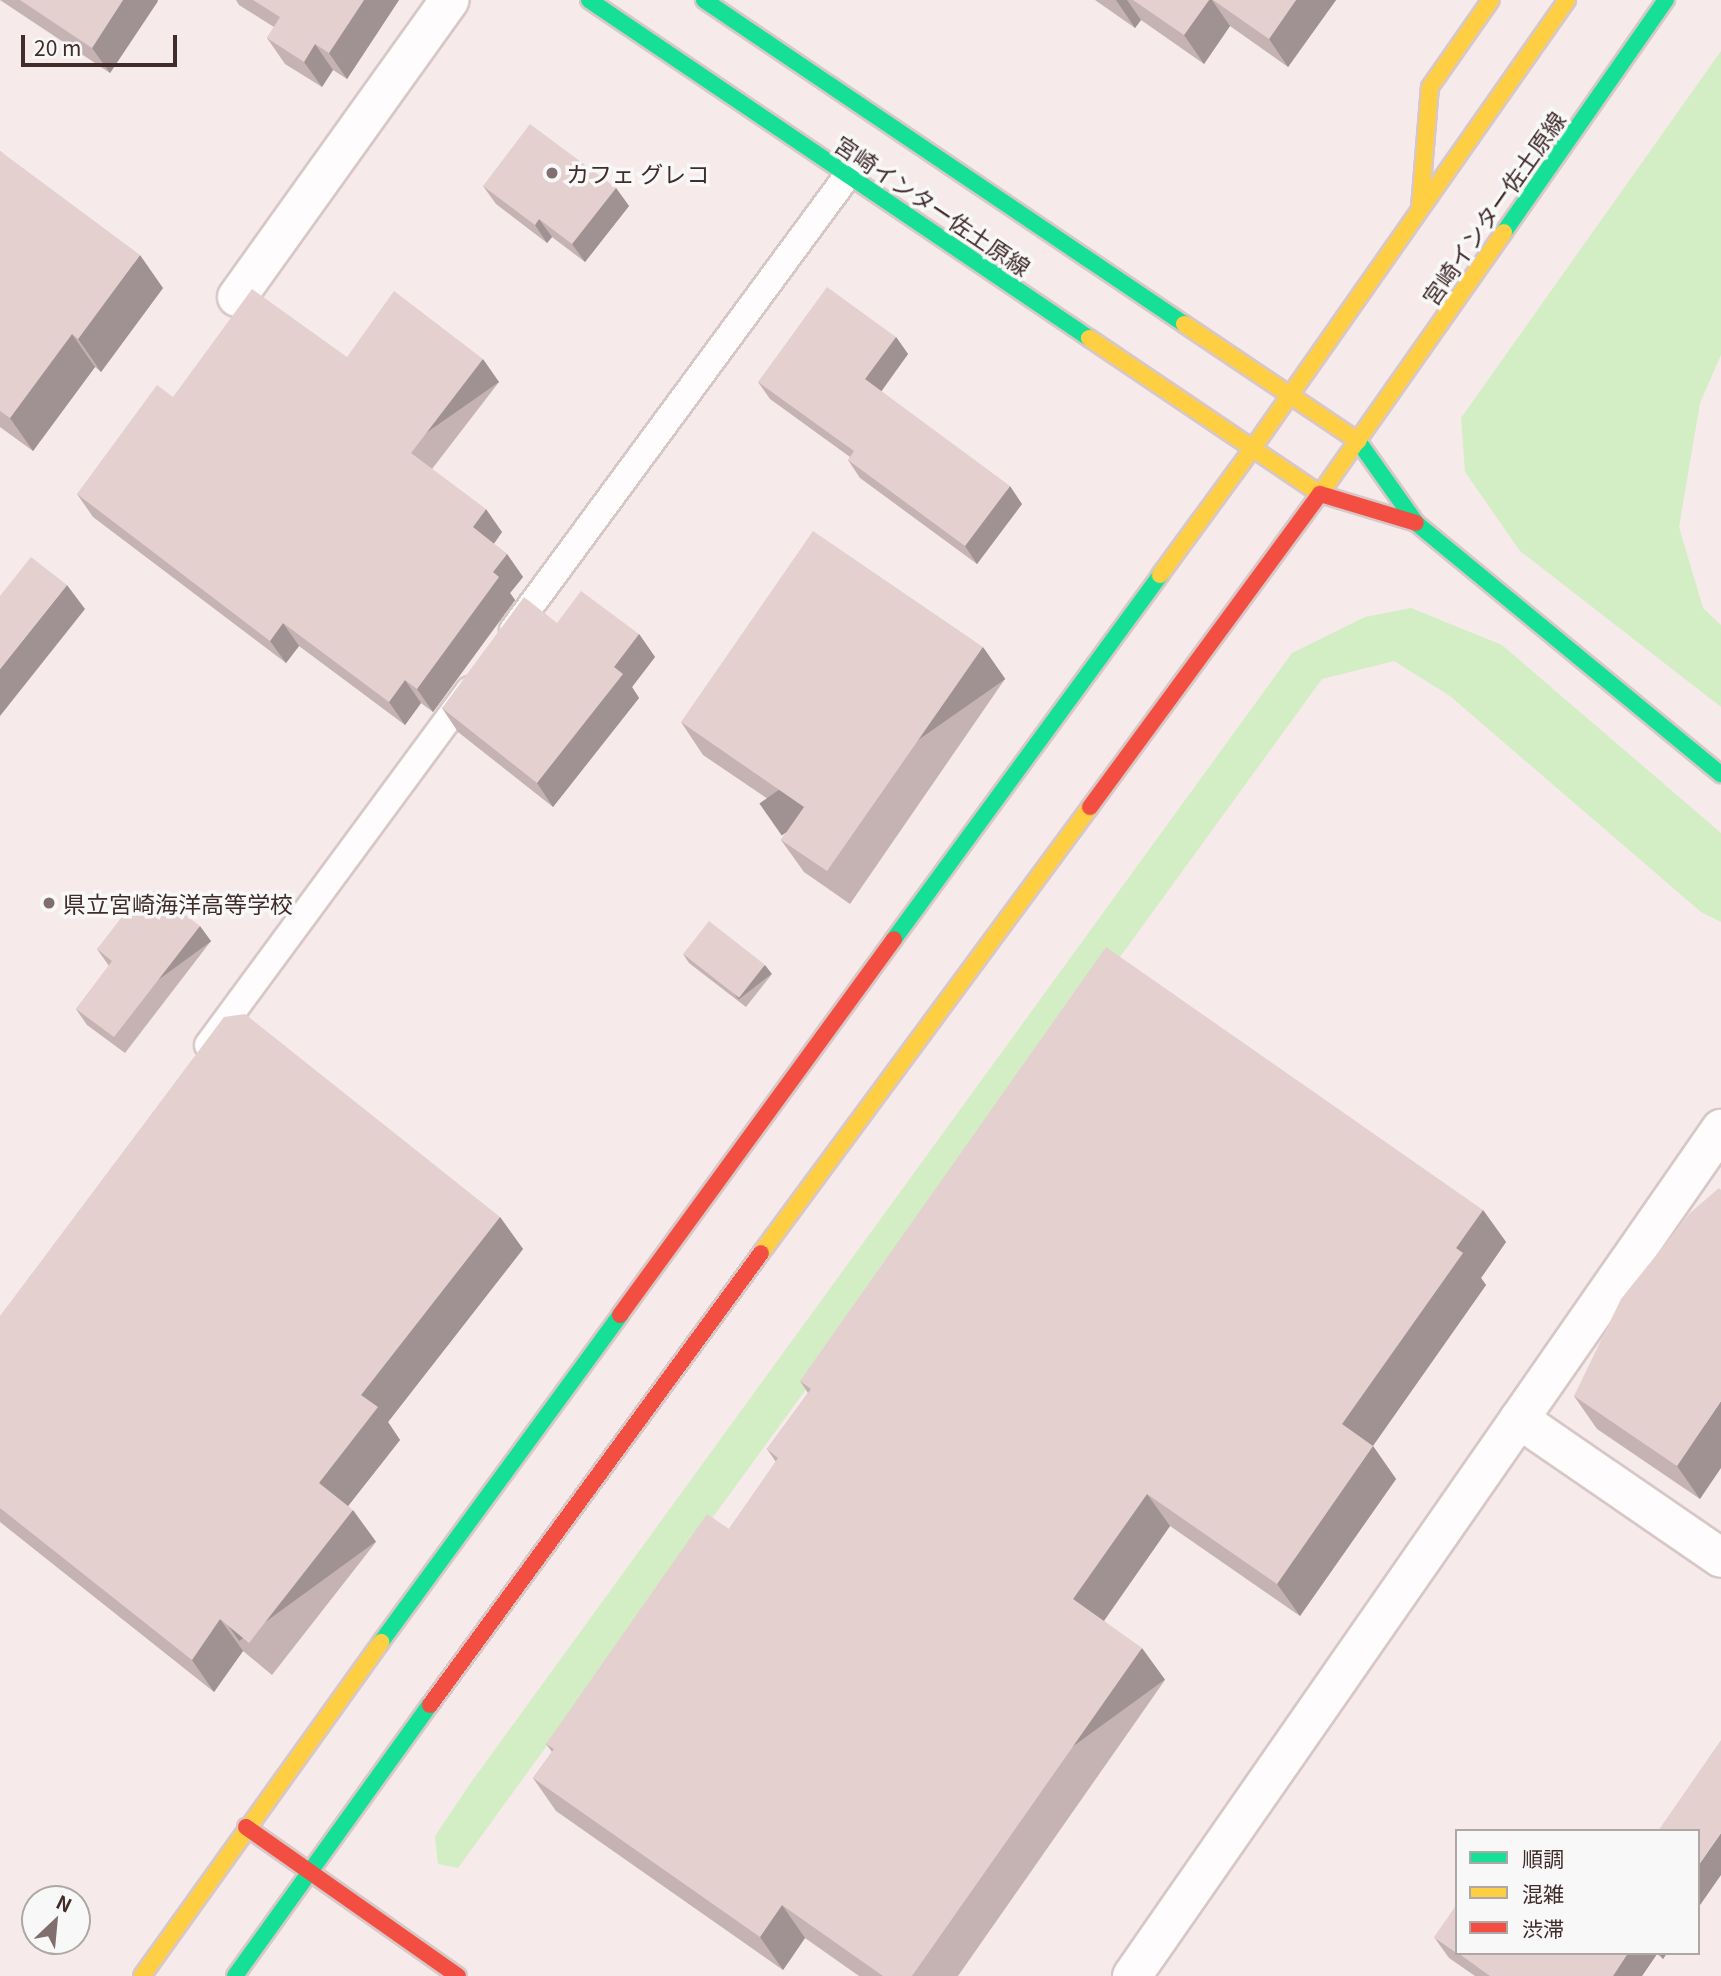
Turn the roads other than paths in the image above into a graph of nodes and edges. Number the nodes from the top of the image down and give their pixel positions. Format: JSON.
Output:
{"nodes":[{"id":1,"x":450,"y":0,"type":"edge"},
{"id":2,"x":589,"y":0,"type":"edge"},
{"id":3,"x":704,"y":0,"type":"edge"},
{"id":4,"x":1491,"y":0,"type":"edge"},
{"id":5,"x":1567,"y":0,"type":"edge"},
{"id":6,"x":1666,"y":0,"type":"edge"},
{"id":7,"x":848,"y":175,"type":"junction"},
{"id":8,"x":1420,"y":210,"type":"junction"},
{"id":9,"x":237,"y":297,"type":"dead end"},
{"id":10,"x":1290,"y":395,"type":"junction"},
{"id":11,"x":1358,"y":441,"type":"junction"},
{"id":12,"x":1253,"y":447,"type":"junction"},
{"id":13,"x":1320,"y":494,"type":"junction"},
{"id":14,"x":1416,"y":523,"type":"junction"},
{"id":15,"x":1721,"y":774,"type":"edge"},
{"id":16,"x":190,"y":1069,"type":"edge"},
{"id":17,"x":1721,"y":1129,"type":"edge"},
{"id":18,"x":1519,"y":1419,"type":"junction"},
{"id":19,"x":1721,"y":1558,"type":"edge"},
{"id":20,"x":246,"y":1827,"type":"junction"},
{"id":21,"x":308,"y":1870,"type":"junction"},
{"id":22,"x":142,"y":1976,"type":"edge"},
{"id":23,"x":235,"y":1976,"type":"edge"},
{"id":24,"x":458,"y":1976,"type":"edge"},
{"id":25,"x":1132,"y":1976,"type":"edge"}],
"edges":[{"from":1,"to":9,"type":"street"},
{"from":2,"to":7,"type":"street","name":"宮崎インター佐土原線"},
{"from":3,"to":10,"type":"street","name":"宮崎インター佐土原線"},
{"from":4,"to":8,"type":"street"},
{"from":5,"to":8,"type":"street"},
{"from":6,"to":11,"type":"street","name":"宮崎インター佐土原線"},
{"from":7,"to":12,"type":"street","name":"宮崎インター佐土原線"},
{"from":7,"to":16,"type":"lane"},
{"from":8,"to":10,"type":"street"},
{"from":10,"to":11,"type":"street","name":"宮崎インター佐土原線"},
{"from":10,"to":12,"type":"street"},
{"from":11,"to":13,"type":"street","name":"宮崎インター佐土原線"},
{"from":11,"to":14,"type":"street"},
{"from":12,"to":13,"type":"street","name":"宮崎インター佐土原線"},
{"from":12,"to":20,"type":"street"},
{"from":13,"to":14,"type":"street"},
{"from":13,"to":21,"type":"street"},
{"from":14,"to":15,"type":"street"},
{"from":17,"to":18,"type":"street"},
{"from":18,"to":19,"type":"street"},
{"from":18,"to":25,"type":"street"},
{"from":20,"to":21,"type":"street"},
{"from":20,"to":22,"type":"street"},
{"from":21,"to":23,"type":"street"},
{"from":21,"to":24,"type":"street"}]}
